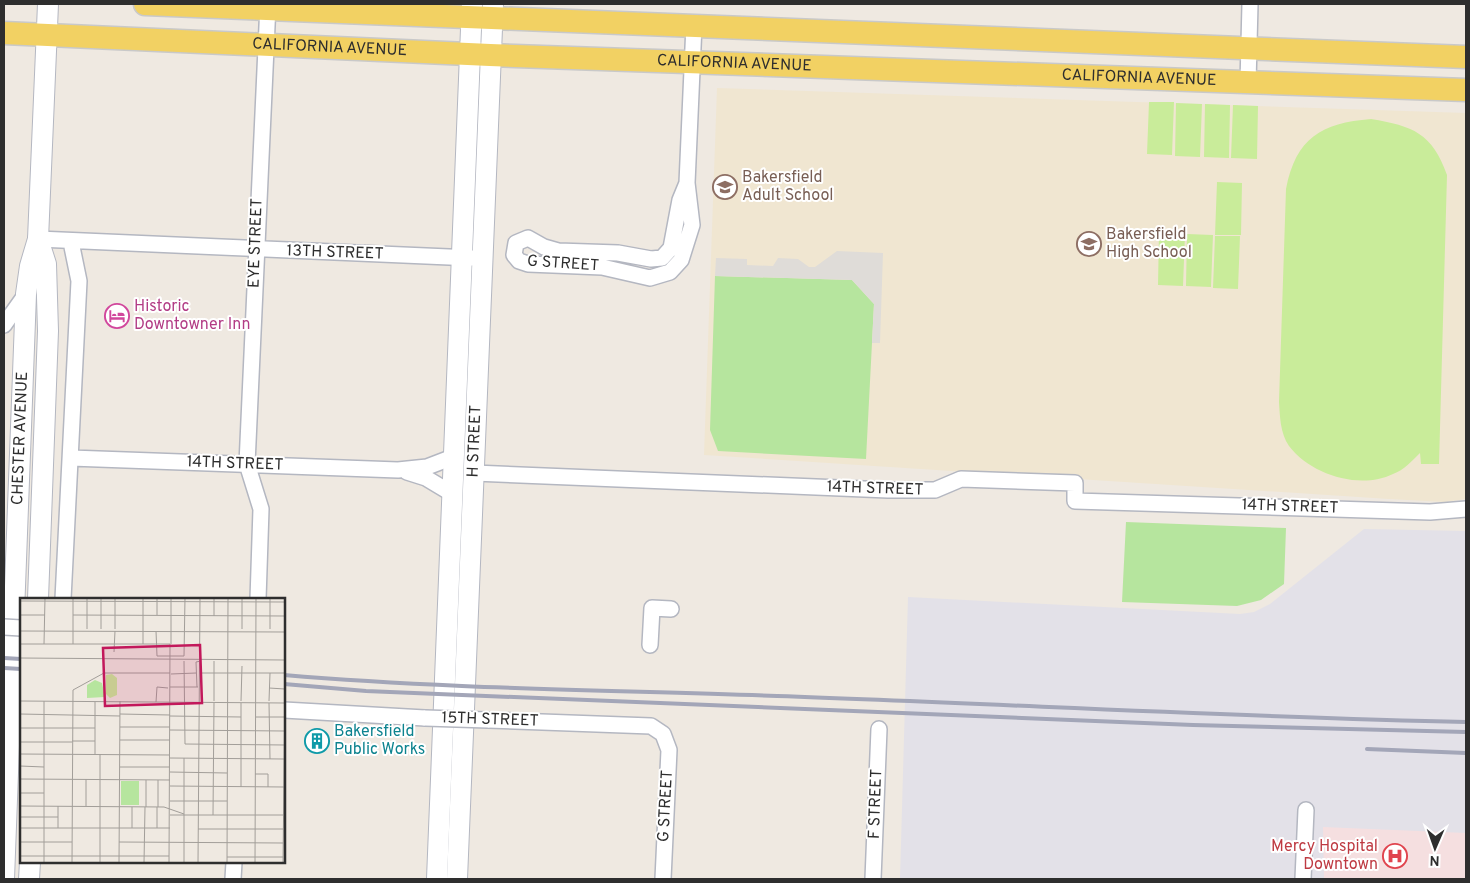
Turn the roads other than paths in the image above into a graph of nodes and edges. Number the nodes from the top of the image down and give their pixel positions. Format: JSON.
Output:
{"nodes":[{"id":1,"x":48,"y":4,"type":"edge"},
{"id":2,"x":146,"y":4,"type":"edge"},
{"id":3,"x":1250,"y":4,"type":"edge"},
{"id":4,"x":268,"y":5,"type":"edge"},
{"id":5,"x":482,"y":10,"type":"edge"},
{"id":6,"x":694,"y":24,"type":"junction"},
{"id":7,"x":4,"y":33,"type":"edge"},
{"id":8,"x":46,"y":35,"type":"junction"},
{"id":9,"x":264,"y":45,"type":"junction"},
{"id":10,"x":1249,"y":46,"type":"junction"},
{"id":11,"x":480,"y":54,"type":"junction"},
{"id":12,"x":1466,"y":57,"type":"edge"},
{"id":13,"x":692,"y":62,"type":"junction"},
{"id":14,"x":1248,"y":82,"type":"junction"},
{"id":15,"x":1466,"y":90,"type":"edge"},
{"id":16,"x":687,"y":183,"type":"junction"},
{"id":17,"x":38,"y":240,"type":"junction"},
{"id":18,"x":71,"y":242,"type":"junction"},
{"id":19,"x":256,"y":250,"type":"junction"},
{"id":20,"x":461,"y":257,"type":"junction"},
{"id":21,"x":482,"y":258,"type":"junction"},
{"id":22,"x":26,"y":294,"type":"junction"},
{"id":23,"x":4,"y":325,"type":"edge"},
{"id":24,"x":456,"y":372,"type":"junction"},
{"id":25,"x":453,"y":457,"type":"junction"},
{"id":26,"x":71,"y":458,"type":"junction"},
{"id":27,"x":247,"y":464,"type":"junction"},
{"id":28,"x":398,"y":470,"type":"junction"},
{"id":29,"x":474,"y":473,"type":"junction"},
{"id":30,"x":451,"y":493,"type":"junction"},
{"id":31,"x":1466,"y":510,"type":"edge"},
{"id":32,"x":38,"y":598,"type":"edge"},
{"id":33,"x":63,"y":598,"type":"edge"},
{"id":34,"x":258,"y":598,"type":"edge"},
{"id":35,"x":671,"y":609,"type":"dead end"},
{"id":36,"x":4,"y":627,"type":"edge"},
{"id":37,"x":20,"y":628,"type":"edge"},
{"id":38,"x":650,"y":645,"type":"dead end"},
{"id":39,"x":285,"y":710,"type":"edge"},
{"id":40,"x":878,"y":730,"type":"dead end"},
{"id":41,"x":663,"y":734,"type":"joint"},
{"id":42,"x":1306,"y":810,"type":"dead end"},
{"id":43,"x":30,"y":863,"type":"edge"},
{"id":44,"x":234,"y":863,"type":"edge"},
{"id":45,"x":458,"y":878,"type":"edge"},
{"id":46,"x":4,"y":879,"type":"edge"},
{"id":47,"x":30,"y":879,"type":"edge"},
{"id":48,"x":233,"y":879,"type":"edge"},
{"id":49,"x":437,"y":879,"type":"edge"},
{"id":50,"x":663,"y":879,"type":"edge"},
{"id":51,"x":873,"y":879,"type":"edge"},
{"id":52,"x":1303,"y":879,"type":"edge"}],
"edges":[{"from":1,"to":8,"type":"street","name":"CHESTER AVENUE"},
{"from":2,"to":4,"type":"main road"},
{"from":3,"to":10,"type":"street"},
{"from":4,"to":5,"type":"main road"},
{"from":4,"to":9,"type":"street","name":"EYE STREET"},
{"from":5,"to":6,"type":"main road"},
{"from":5,"to":11,"type":"street","name":"H STREET"},
{"from":6,"to":10,"type":"main road"},
{"from":6,"to":13,"type":"street","name":"G STREET"},
{"from":7,"to":8,"type":"main road","name":"CALIFORNIA AVENUE"},
{"from":8,"to":9,"type":"main road","name":"CALIFORNIA AVENUE"},
{"from":8,"to":17,"type":"street","name":"CHESTER AVENUE"},
{"from":9,"to":11,"type":"main road","name":"CALIFORNIA AVENUE"},
{"from":9,"to":19,"type":"street","name":"EYE STREET"},
{"from":10,"to":12,"type":"main road"},
{"from":10,"to":14,"type":"street"},
{"from":11,"to":13,"type":"main road","name":"CALIFORNIA AVENUE"},
{"from":11,"to":20,"type":"street","name":"H STREET"},
{"from":11,"to":21,"type":"street","name":"H STREET"},
{"from":13,"to":14,"type":"main road","name":"CALIFORNIA AVENUE"},
{"from":13,"to":16,"type":"street","name":"G STREET"},
{"from":14,"to":15,"type":"main road","name":"CALIFORNIA AVENUE"},
{"from":16,"to":16,"type":"street","name":"G STREET"},
{"from":17,"to":18,"type":"street","name":"13TH STREET"},
{"from":17,"to":22,"type":"street","name":"CHESTER AVENUE"},
{"from":17,"to":32,"type":"street","name":"CHESTER AVENUE"},
{"from":18,"to":19,"type":"street","name":"13TH STREET"},
{"from":18,"to":26,"type":"street"},
{"from":19,"to":20,"type":"street","name":"13TH STREET"},
{"from":19,"to":27,"type":"street","name":"EYE STREET"},
{"from":20,"to":21,"type":"street","name":"13TH STREET"},
{"from":20,"to":24,"type":"street","name":"H STREET"},
{"from":21,"to":29,"type":"street","name":"H STREET"},
{"from":22,"to":23,"type":"street"},
{"from":22,"to":46,"type":"street","name":"CHESTER AVENUE"},
{"from":24,"to":25,"type":"street","name":"H STREET"},
{"from":24,"to":29,"type":"street"},
{"from":25,"to":28,"type":"street","name":"14TH STREET"},
{"from":25,"to":30,"type":"street","name":"H STREET"},
{"from":26,"to":27,"type":"street","name":"14TH STREET"},
{"from":26,"to":33,"type":"street"},
{"from":27,"to":28,"type":"street","name":"14TH STREET"},
{"from":27,"to":34,"type":"street","name":"EYE STREET"},
{"from":28,"to":30,"type":"street","name":"14TH STREET"},
{"from":29,"to":31,"type":"street","name":"14TH STREET"},
{"from":29,"to":45,"type":"street","name":"H STREET"},
{"from":30,"to":49,"type":"street","name":"H STREET"},
{"from":35,"to":38,"type":"street"},
{"from":36,"to":37,"type":"street","bridge":true},
{"from":39,"to":41,"type":"street","name":"15TH STREET","bridge":true},
{"from":40,"to":51,"type":"street","name":"F STREET"},
{"from":41,"to":50,"type":"street","name":"G STREET"},
{"from":42,"to":52,"type":"street"},
{"from":43,"to":47,"type":"street"},
{"from":44,"to":48,"type":"street"}]}
